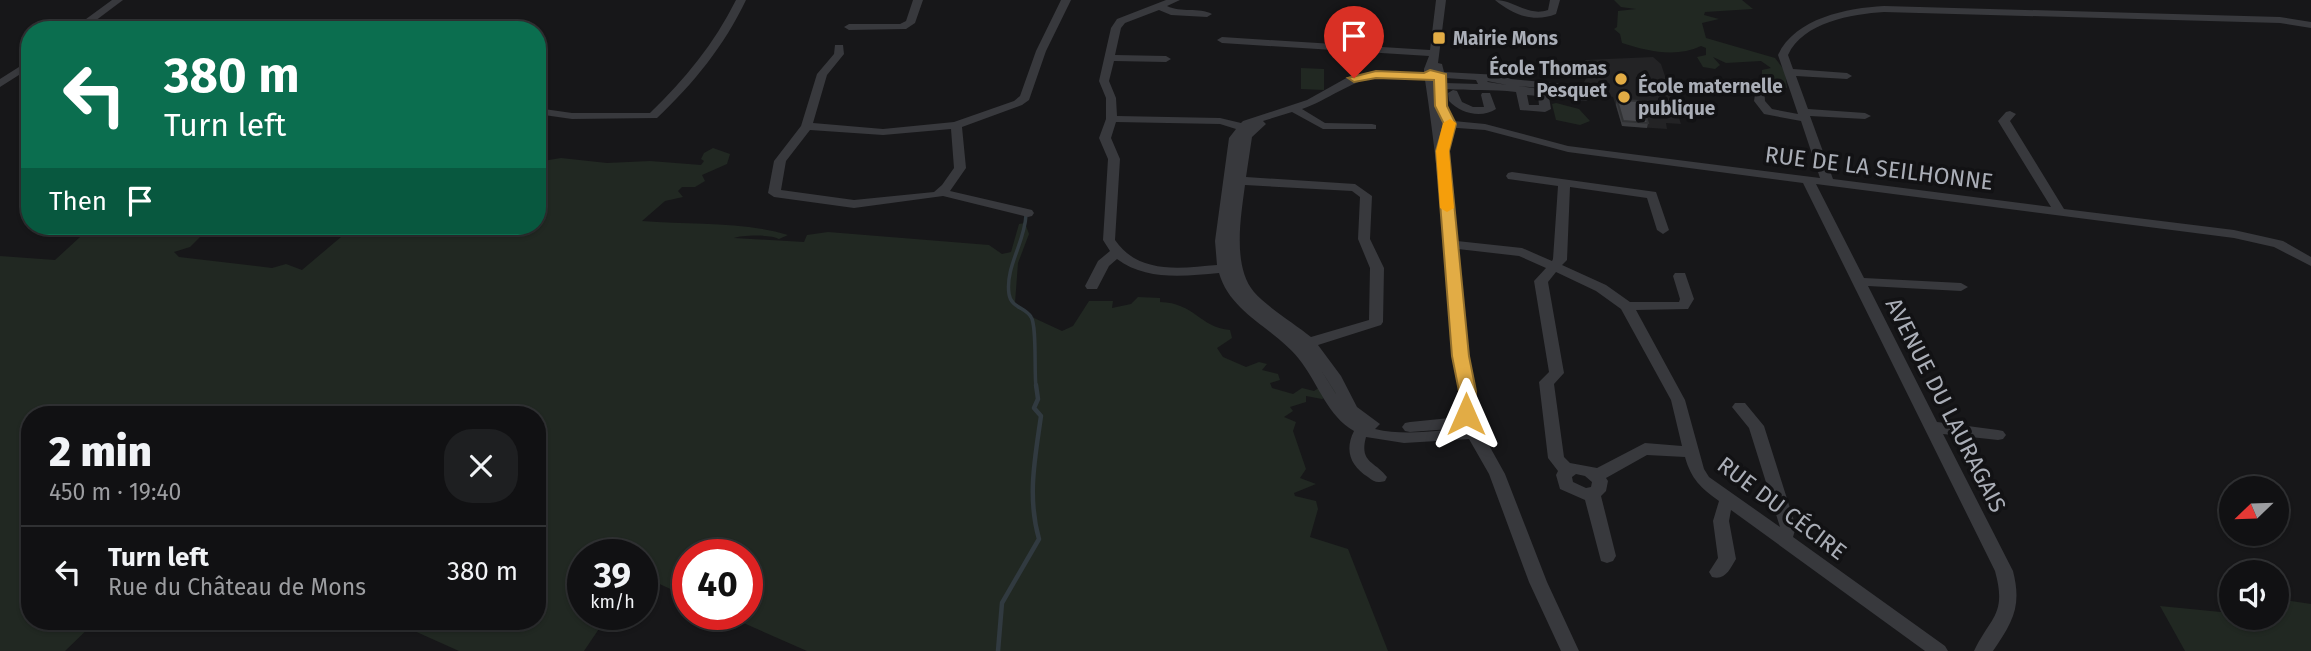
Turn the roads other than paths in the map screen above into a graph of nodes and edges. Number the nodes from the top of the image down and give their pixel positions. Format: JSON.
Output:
{"nodes":[{"id":1,"x":118,"y":0,"type":"edge"},
{"id":2,"x":741,"y":0,"type":"edge"},
{"id":3,"x":918,"y":0,"type":"edge"},
{"id":4,"x":1066,"y":0,"type":"edge"},
{"id":5,"x":1175,"y":0,"type":"edge"},
{"id":6,"x":1441,"y":0,"type":"edge"},
{"id":7,"x":1500,"y":0,"type":"edge"},
{"id":8,"x":1555,"y":0,"type":"edge"},
{"id":9,"x":1161,"y":7,"type":"junction"},
{"id":10,"x":1207,"y":15,"type":"dead end"},
{"id":11,"x":89,"y":21,"type":"edge"},
{"id":12,"x":2306,"y":24,"type":"edge"},
{"id":13,"x":849,"y":27,"type":"dead end"},
{"id":14,"x":1222,"y":40,"type":"dead end"},
{"id":15,"x":839,"y":47,"type":"dead end"},
{"id":16,"x":1434,"y":56,"type":"junction"},
{"id":17,"x":1110,"y":58,"type":"junction"},
{"id":18,"x":1166,"y":59,"type":"dead end"},
{"id":19,"x":21,"y":69,"type":"edge"},
{"id":20,"x":1789,"y":72,"type":"junction"},
{"id":21,"x":1847,"y":76,"type":"dead end"},
{"id":22,"x":1440,"y":82,"type":"junction"},
{"id":23,"x":0,"y":84,"type":"edge"},
{"id":24,"x":1481,"y":86,"type":"junction"},
{"id":25,"x":1760,"y":90,"type":"dead end"},
{"id":26,"x":1296,"y":111,"type":"junction"},
{"id":27,"x":546,"y":112,"type":"edge"},
{"id":28,"x":2010,"y":114,"type":"dead end"},
{"id":29,"x":1804,"y":116,"type":"junction"},
{"id":30,"x":1865,"y":116,"type":"dead end"},
{"id":31,"x":1112,"y":119,"type":"junction"},
{"id":32,"x":1444,"y":124,"type":"junction"},
{"id":33,"x":956,"y":125,"type":"junction"},
{"id":34,"x":807,"y":126,"type":"junction"},
{"id":35,"x":1246,"y":128,"type":"junction"},
{"id":36,"x":1371,"y":128,"type":"dead end"},
{"id":37,"x":1512,"y":176,"type":"dead end"},
{"id":38,"x":1235,"y":180,"type":"junction"},
{"id":39,"x":1808,"y":180,"type":"junction"},
{"id":40,"x":1828,"y":183,"type":"junction"},
{"id":41,"x":1563,"y":184,"type":"junction"},
{"id":42,"x":940,"y":192,"type":"junction"},
{"id":43,"x":2060,"y":212,"type":"junction"},
{"id":44,"x":1028,"y":213,"type":"dead end"},
{"id":45,"x":1663,"y":230,"type":"dead end"},
{"id":46,"x":1450,"y":244,"type":"junction"},
{"id":47,"x":1116,"y":253,"type":"junction"},
{"id":48,"x":2311,"y":262,"type":"edge"},
{"id":49,"x":1231,"y":268,"type":"junction"},
{"id":50,"x":1555,"y":268,"type":"junction"},
{"id":51,"x":1680,"y":276,"type":"dead end"},
{"id":52,"x":1860,"y":282,"type":"junction"},
{"id":53,"x":1093,"y":286,"type":"dead end"},
{"id":54,"x":1961,"y":287,"type":"dead end"},
{"id":55,"x":1627,"y":306,"type":"junction"},
{"id":56,"x":1303,"y":344,"type":"junction"},
{"id":57,"x":1740,"y":407,"type":"dead end"},
{"id":58,"x":1365,"y":426,"type":"junction"},
{"id":59,"x":1470,"y":427,"type":"junction"},
{"id":60,"x":1933,"y":427,"type":"junction"},
{"id":61,"x":1998,"y":435,"type":"dead end"},
{"id":62,"x":1692,"y":453,"type":"junction"},
{"id":63,"x":1567,"y":471,"type":"junction"},
{"id":64,"x":1596,"y":476,"type":"junction"},
{"id":65,"x":1379,"y":477,"type":"dead end"},
{"id":66,"x":1592,"y":494,"type":"junction"},
{"id":67,"x":1728,"y":500,"type":"junction"},
{"id":68,"x":1784,"y":540,"type":"junction"},
{"id":69,"x":1607,"y":555,"type":"dead end"},
{"id":70,"x":1718,"y":572,"type":"dead end"},
{"id":71,"x":1570,"y":651,"type":"edge"},
{"id":72,"x":1938,"y":651,"type":"edge"},
{"id":73,"x":1983,"y":651,"type":"edge"}],
"edges":[{"from":1,"to":11,"type":"street"},
{"from":2,"to":27,"type":"street"},
{"from":3,"to":13,"type":"street"},
{"from":4,"to":33,"type":"street"},
{"from":5,"to":9,"type":"street"},
{"from":6,"to":16,"type":"street"},
{"from":7,"to":8,"type":"street"},
{"from":9,"to":10,"type":"street"},
{"from":9,"to":17,"type":"street"},
{"from":12,"to":20,"type":"street"},
{"from":14,"to":16,"type":"street"},
{"from":15,"to":34,"type":"street"},
{"from":16,"to":22,"type":"street"},
{"from":17,"to":18,"type":"street"},
{"from":17,"to":31,"type":"street"},
{"from":19,"to":23,"type":"street"},
{"from":20,"to":21,"type":"street"},
{"from":20,"to":29,"type":"street"},
{"from":22,"to":24,"type":"street"},
{"from":22,"to":24,"type":"street"},
{"from":22,"to":26,"type":"street"},
{"from":22,"to":32,"type":"street"},
{"from":24,"to":24,"type":"street"},
{"from":25,"to":29,"type":"street"},
{"from":26,"to":35,"type":"street"},
{"from":26,"to":36,"type":"street"},
{"from":28,"to":43,"type":"street"},
{"from":29,"to":30,"type":"street"},
{"from":29,"to":40,"type":"street"},
{"from":31,"to":35,"type":"street"},
{"from":31,"to":47,"type":"street"},
{"from":32,"to":39,"type":"street","name":"RUE DE LA SEILHONNE"},
{"from":32,"to":46,"type":"street"},
{"from":33,"to":34,"type":"street"},
{"from":33,"to":42,"type":"street"},
{"from":34,"to":42,"type":"street"},
{"from":35,"to":38,"type":"street"},
{"from":37,"to":41,"type":"street"},
{"from":38,"to":49,"type":"street"},
{"from":38,"to":56,"type":"street"},
{"from":39,"to":40,"type":"street","name":"RUE DE LA SEILHONNE"},
{"from":39,"to":52,"type":"street","name":"AVENUE DU LAURAGAIS"},
{"from":40,"to":43,"type":"street","name":"RUE DE LA SEILHONNE"},
{"from":41,"to":45,"type":"street"},
{"from":41,"to":50,"type":"street"},
{"from":42,"to":44,"type":"street"},
{"from":43,"to":48,"type":"street","name":"RUE DE LA SEILHONNE"},
{"from":46,"to":50,"type":"street","name":"RUE DU CÉCIRE"},
{"from":46,"to":59,"type":"street"},
{"from":47,"to":49,"type":"street"},
{"from":47,"to":53,"type":"street"},
{"from":49,"to":56,"type":"street"},
{"from":50,"to":55,"type":"street","name":"RUE DU CÉCIRE"},
{"from":50,"to":63,"type":"street"},
{"from":51,"to":55,"type":"street"},
{"from":52,"to":54,"type":"street"},
{"from":52,"to":60,"type":"street","name":"AVENUE DU LAURAGAIS"},
{"from":55,"to":62,"type":"street","name":"RUE DU CÉCIRE"},
{"from":56,"to":58,"type":"street"},
{"from":57,"to":68,"type":"street"},
{"from":58,"to":59,"type":"street"},
{"from":58,"to":65,"type":"street"},
{"from":59,"to":71,"type":"street"},
{"from":60,"to":61,"type":"street"},
{"from":60,"to":73,"type":"street","name":"AVENUE DU LAURAGAIS"},
{"from":62,"to":64,"type":"street"},
{"from":62,"to":67,"type":"street","name":"RUE DU CÉCIRE"},
{"from":63,"to":64,"type":"street"},
{"from":63,"to":66,"type":"street"},
{"from":64,"to":66,"type":"street"},
{"from":66,"to":69,"type":"street"},
{"from":67,"to":68,"type":"street","name":"RUE DU CÉCIRE"},
{"from":67,"to":70,"type":"street"},
{"from":68,"to":72,"type":"street","name":"RUE DU CÉCIRE"}]}
